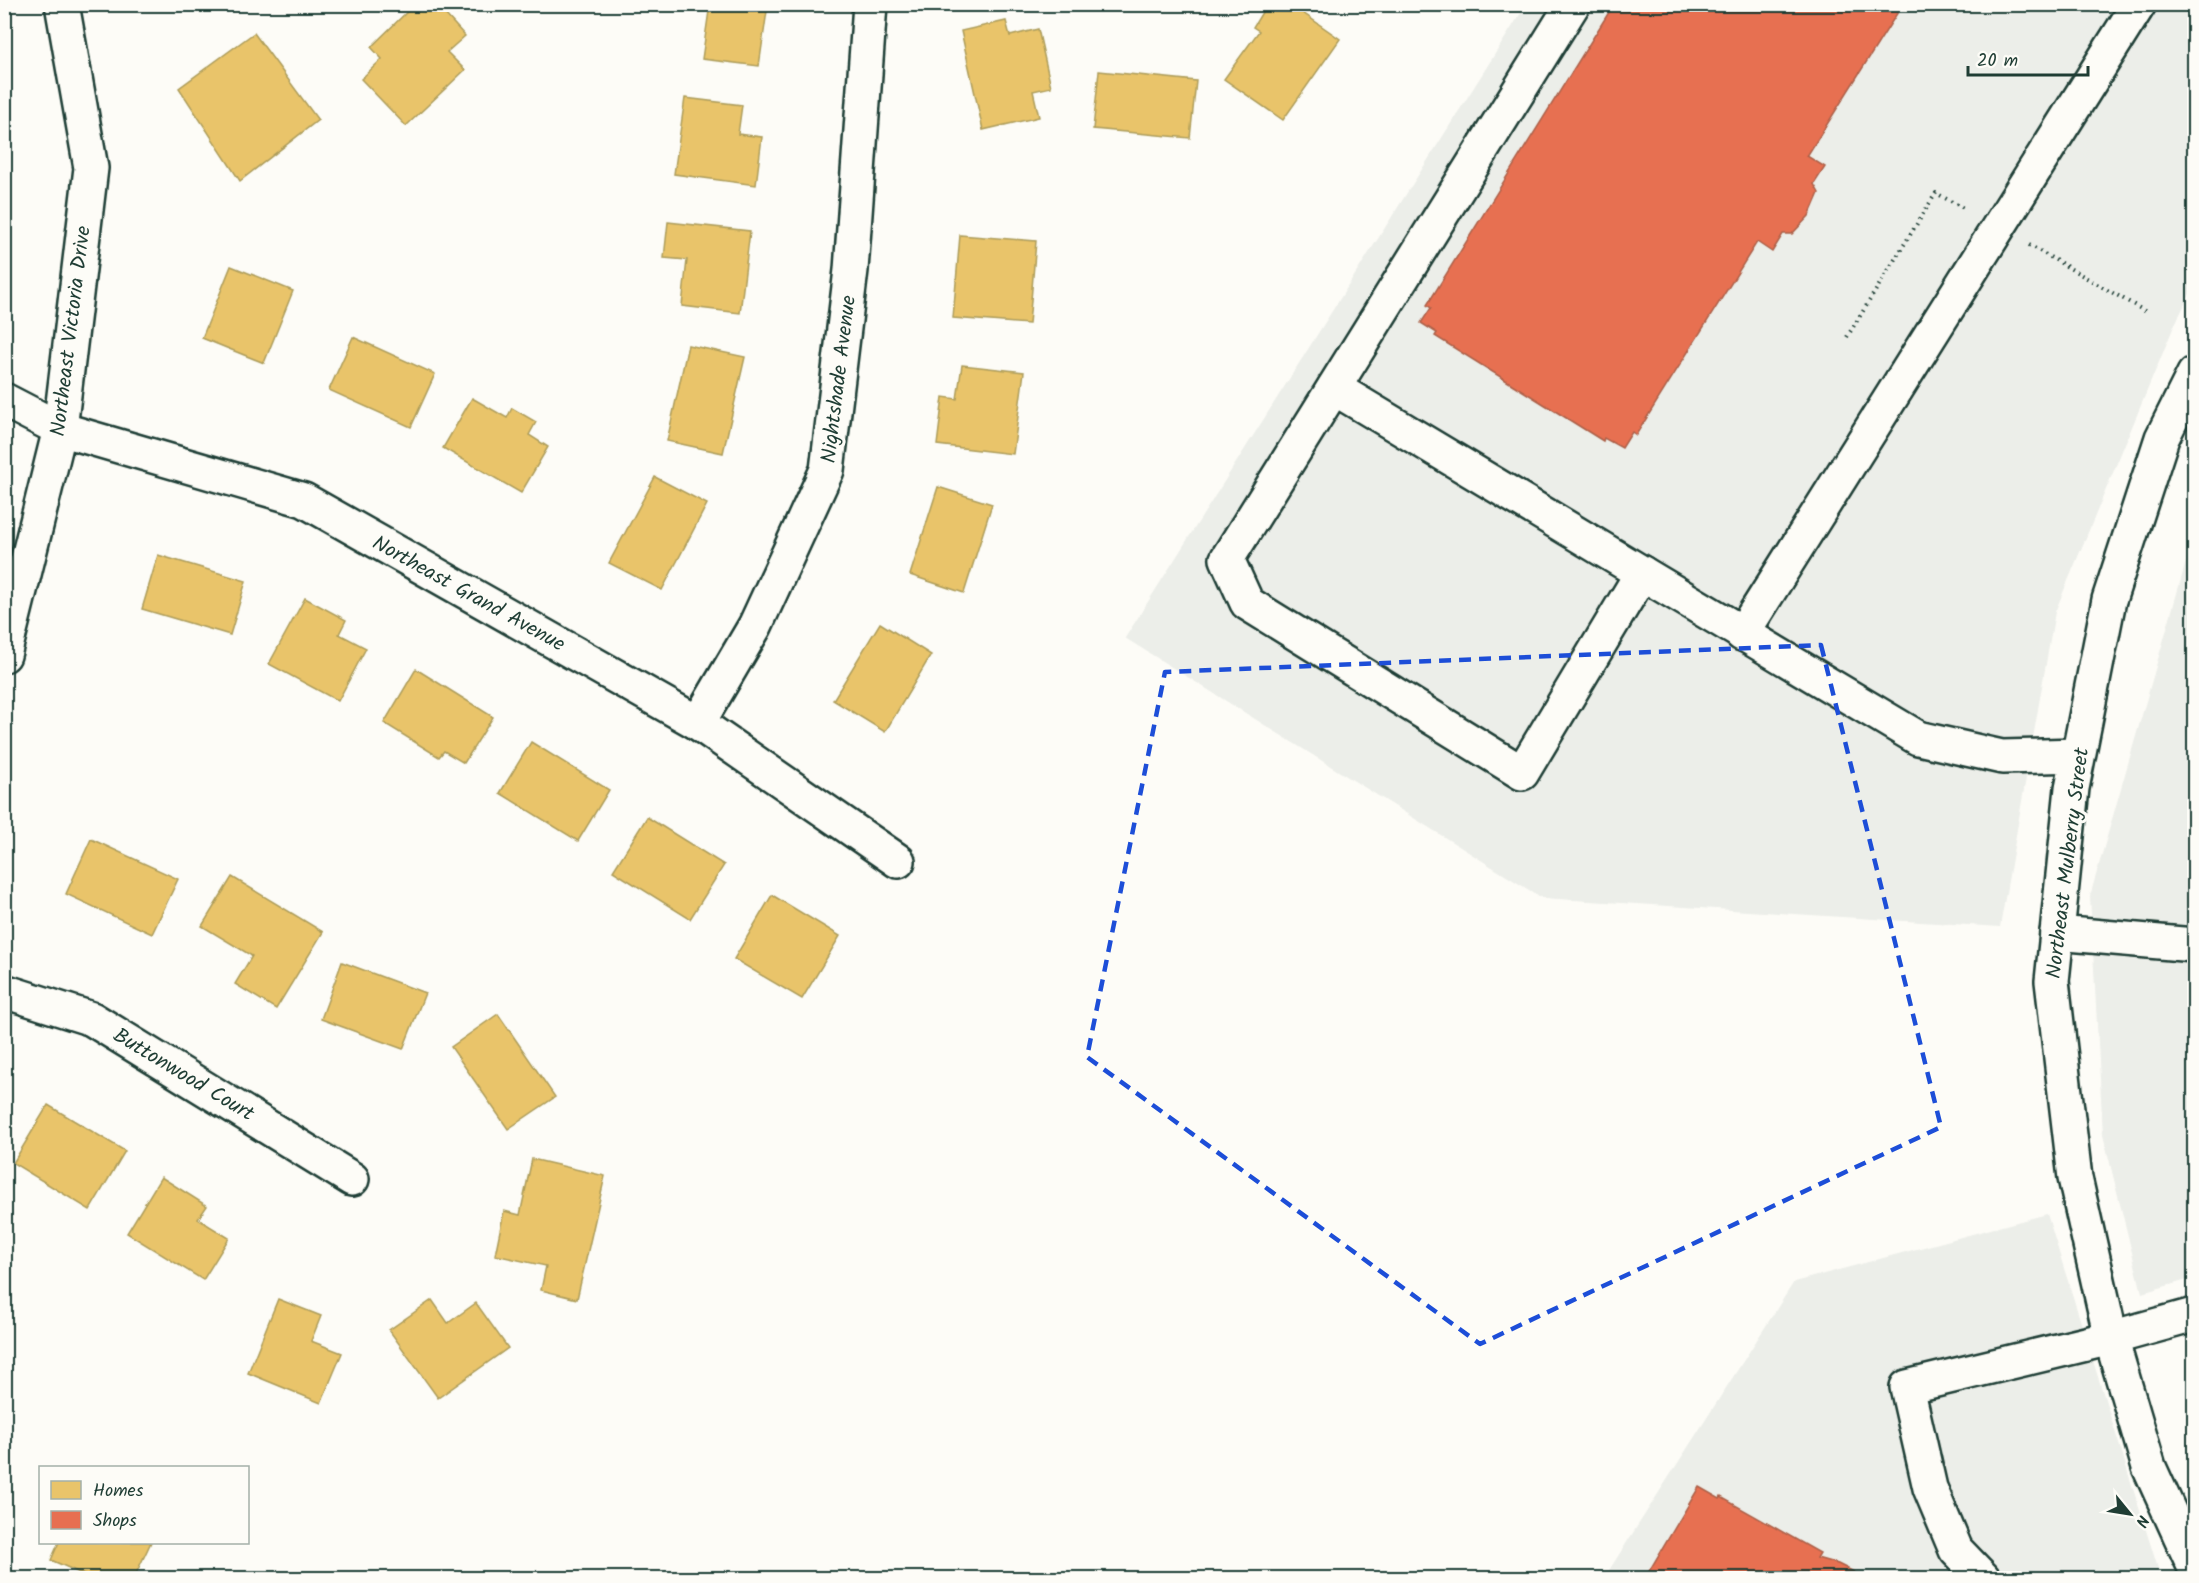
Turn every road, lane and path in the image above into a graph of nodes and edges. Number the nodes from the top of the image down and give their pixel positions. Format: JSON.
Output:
{"nodes":[{"id":1,"x":62,"y":4,"type":"edge"},
{"id":2,"x":870,"y":4,"type":"edge"},
{"id":3,"x":1573,"y":4,"type":"edge"},
{"id":4,"x":2139,"y":4,"type":"edge"},
{"id":5,"x":1334,"y":388,"type":"junction"},
{"id":6,"x":2190,"y":394,"type":"edge"},
{"id":7,"x":4,"y":400,"type":"edge"},
{"id":8,"x":60,"y":429,"type":"junction"},
{"id":9,"x":1642,"y":573,"type":"junction"},
{"id":10,"x":1742,"y":634,"type":"junction"},
{"id":11,"x":4,"y":655,"type":"edge"},
{"id":12,"x":698,"y":723,"type":"junction"},
{"id":13,"x":2078,"y":755,"type":"junction"},
{"id":14,"x":897,"y":861,"type":"dead end"},
{"id":15,"x":2057,"y":933,"type":"junction"},
{"id":16,"x":2194,"y":945,"type":"edge"},
{"id":17,"x":4,"y":991,"type":"edge"},
{"id":18,"x":352,"y":1179,"type":"dead end"},
{"id":19,"x":2194,"y":1315,"type":"edge"},
{"id":20,"x":2111,"y":1338,"type":"junction"},
{"id":21,"x":2194,"y":1566,"type":"edge"},
{"id":22,"x":1983,"y":1578,"type":"edge"}],
"edges":[{"from":1,"to":8,"type":"street","name":"Northeast Victoria Drive"},
{"from":2,"to":12,"type":"street","name":"Nightshade Avenue"},
{"from":3,"to":5,"type":"street"},
{"from":4,"to":10,"type":"street"},
{"from":5,"to":9,"type":"street"},
{"from":5,"to":9,"type":"street"},
{"from":6,"to":13,"type":"street","name":"Northeast Mulberry Street"},
{"from":7,"to":8,"type":"street","name":"Northeast Grand Avenue"},
{"from":8,"to":11,"type":"street","name":"Northeast Victoria Drive"},
{"from":8,"to":12,"type":"street","name":"Northeast Grand Avenue"},
{"from":9,"to":10,"type":"street"},
{"from":10,"to":13,"type":"street"},
{"from":12,"to":14,"type":"street","name":"Northeast Grand Avenue"},
{"from":13,"to":15,"type":"street","name":"Northeast Mulberry Street"},
{"from":15,"to":16,"type":"street"},
{"from":15,"to":20,"type":"street","name":"Northeast Mulberry Street"},
{"from":17,"to":18,"type":"street","name":"Buttonwood Court"},
{"from":19,"to":20,"type":"street"},
{"from":20,"to":21,"type":"street","name":"Northeast Mulberry Street"},
{"from":20,"to":22,"type":"street"}]}
